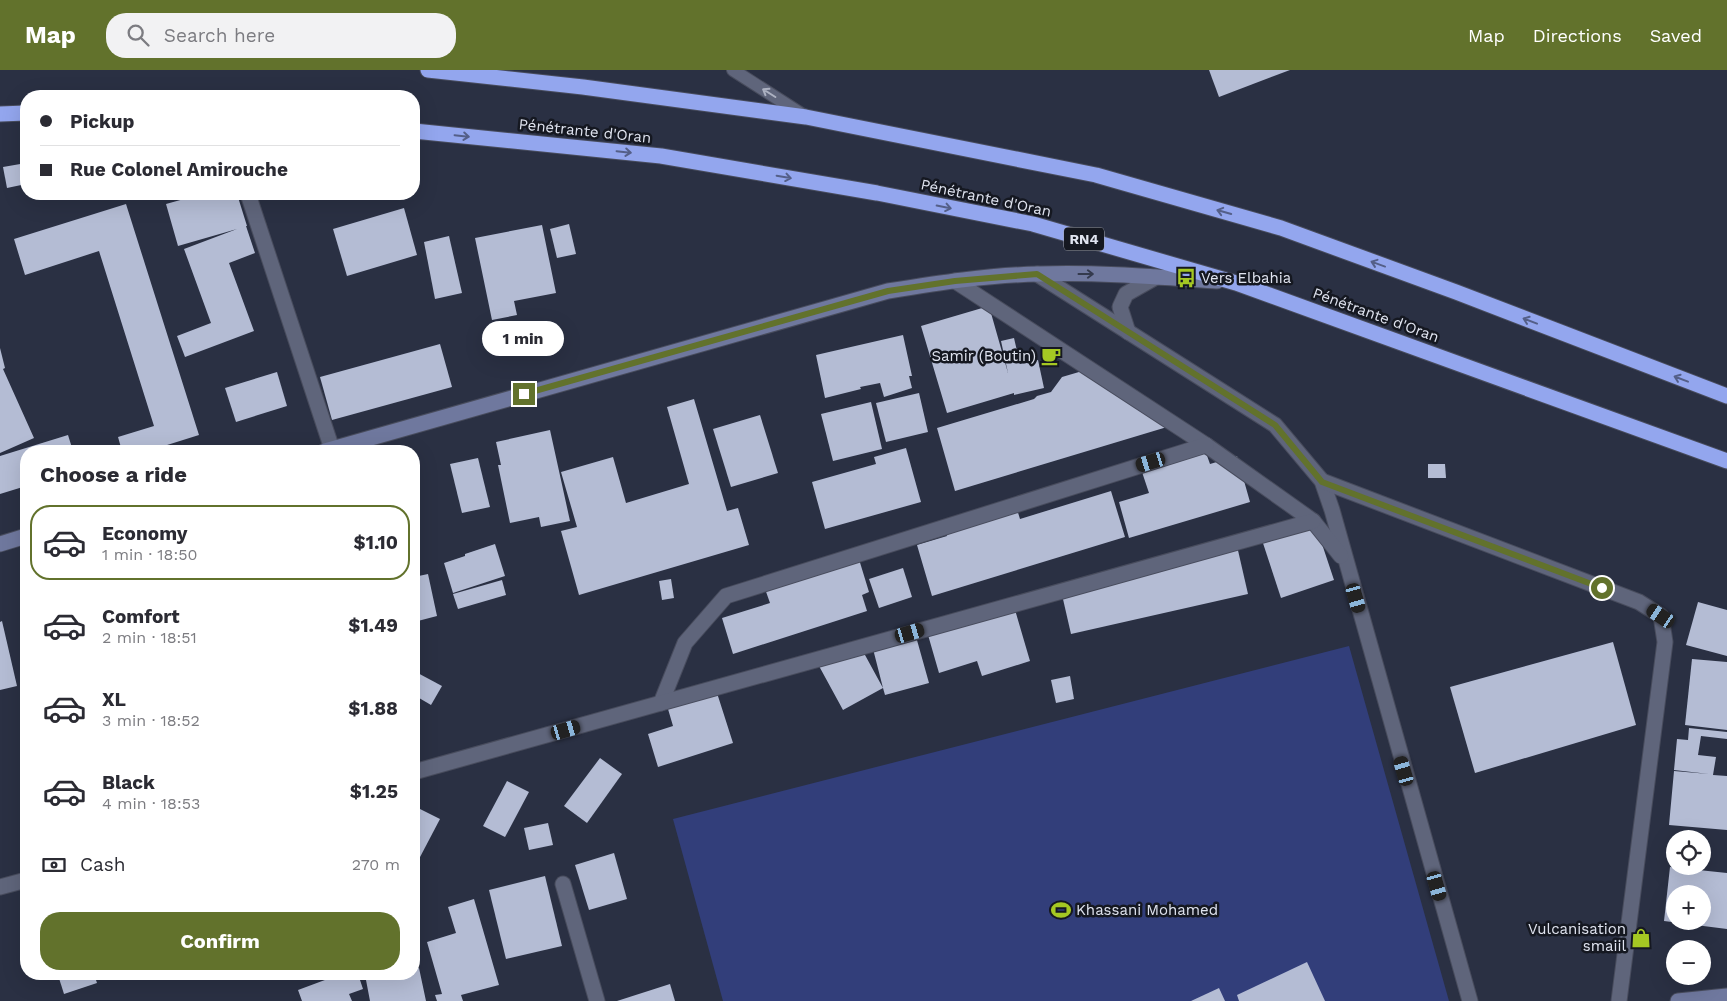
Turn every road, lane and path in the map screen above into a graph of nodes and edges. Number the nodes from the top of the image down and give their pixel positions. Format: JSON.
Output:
{"nodes":[{"id":1,"x":428,"y":70,"type":"edge"},
{"id":2,"x":733,"y":70,"type":"edge"},
{"id":3,"x":20,"y":113,"type":"edge"},
{"id":4,"x":0,"y":114,"type":"edge"},
{"id":5,"x":806,"y":117,"type":"junction"},
{"id":6,"x":420,"y":132,"type":"edge"},
{"id":7,"x":250,"y":200,"type":"edge"},
{"id":8,"x":1037,"y":274,"type":"junction"},
{"id":9,"x":1156,"y":277,"type":"junction"},
{"id":10,"x":955,"y":281,"type":"junction"},
{"id":11,"x":1236,"y":283,"type":"junction"},
{"id":12,"x":1128,"y":332,"type":"junction"},
{"id":13,"x":1727,"y":396,"type":"edge"},
{"id":14,"x":326,"y":445,"type":"edge"},
{"id":15,"x":346,"y":445,"type":"edge"},
{"id":16,"x":1206,"y":445,"type":"junction"},
{"id":17,"x":1727,"y":461,"type":"edge"},
{"id":18,"x":1322,"y":482,"type":"junction"},
{"id":19,"x":1313,"y":521,"type":"junction"},
{"id":20,"x":20,"y":538,"type":"edge"},
{"id":21,"x":0,"y":544,"type":"edge"},
{"id":22,"x":1345,"y":560,"type":"junction"},
{"id":23,"x":661,"y":703,"type":"junction"},
{"id":24,"x":420,"y":770,"type":"edge"},
{"id":25,"x":20,"y":882,"type":"edge"},
{"id":26,"x":563,"y":884,"type":"dead end"},
{"id":27,"x":0,"y":888,"type":"edge"},
{"id":28,"x":1727,"y":996,"type":"edge"},
{"id":29,"x":1712,"y":999,"type":"edge"},
{"id":30,"x":597,"y":1001,"type":"edge"},
{"id":31,"x":1470,"y":1001,"type":"edge"},
{"id":32,"x":1619,"y":1001,"type":"edge"},
{"id":33,"x":1678,"y":1001,"type":"edge"}],
"edges":[{"from":1,"to":5,"type":"highway"},
{"from":5,"to":2,"type":"lane","one_way":true},
{"from":3,"to":4,"type":"highway"},
{"from":13,"to":5,"type":"highway","one_way":true},
{"from":6,"to":11,"type":"highway","name":"Pénétrante d'Oran","number":"RN4","one_way":true},
{"from":7,"to":14,"type":"street"},
{"from":8,"to":9,"type":"street","one_way":true},
{"from":8,"to":10,"type":"street"},
{"from":8,"to":12,"type":"street"},
{"from":9,"to":11,"type":"street"},
{"from":9,"to":12,"type":"street"},
{"from":10,"to":15,"type":"street"},
{"from":10,"to":16,"type":"street"},
{"from":11,"to":17,"type":"highway","name":"Pénétrante d'Oran","number":"RN4"},
{"from":12,"to":18,"type":"street"},
{"from":16,"to":19,"type":"street"},
{"from":16,"to":23,"type":"street"},
{"from":18,"to":22,"type":"street"},
{"from":18,"to":32,"type":"street"},
{"from":19,"to":22,"type":"street"},
{"from":19,"to":23,"type":"street"},
{"from":20,"to":21,"type":"street"},
{"from":22,"to":31,"type":"street"},
{"from":23,"to":24,"type":"street"},
{"from":25,"to":27,"type":"street"},
{"from":26,"to":30,"type":"street"},
{"from":28,"to":29,"type":"street"},
{"from":29,"to":33,"type":"street"}]}
